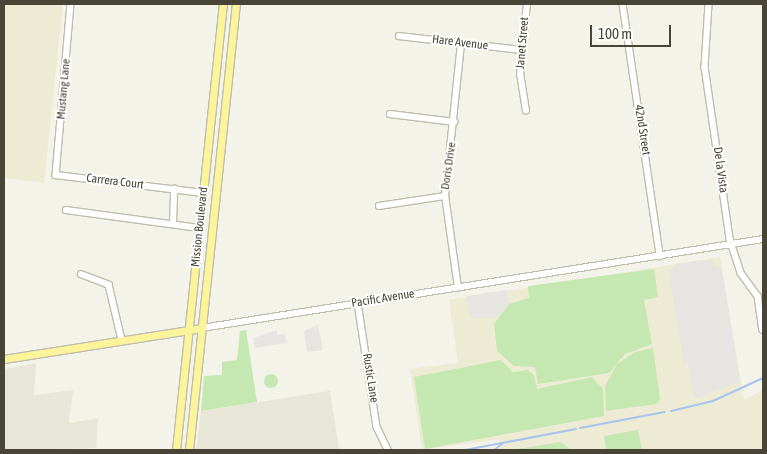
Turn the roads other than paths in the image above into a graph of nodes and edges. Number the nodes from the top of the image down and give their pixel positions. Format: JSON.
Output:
{"nodes":[{"id":1,"x":71,"y":4,"type":"edge"},
{"id":2,"x":224,"y":4,"type":"edge"},
{"id":3,"x":236,"y":4,"type":"edge"},
{"id":4,"x":527,"y":4,"type":"edge"},
{"id":5,"x":623,"y":4,"type":"edge"},
{"id":6,"x":709,"y":4,"type":"edge"},
{"id":7,"x":399,"y":36,"type":"dead end"},
{"id":8,"x":461,"y":44,"type":"junction"},
{"id":9,"x":521,"y":50,"type":"junction"},
{"id":10,"x":526,"y":111,"type":"dead end"},
{"id":11,"x":390,"y":114,"type":"dead end"},
{"id":12,"x":455,"y":122,"type":"junction"},
{"id":13,"x":56,"y":175,"type":"joint"},
{"id":14,"x":174,"y":190,"type":"junction"},
{"id":15,"x":203,"y":193,"type":"junction"},
{"id":16,"x":445,"y":196,"type":"junction"},
{"id":17,"x":379,"y":206,"type":"dead end"},
{"id":18,"x":66,"y":210,"type":"dead end"},
{"id":19,"x":173,"y":224,"type":"junction"},
{"id":20,"x":199,"y":228,"type":"junction"},
{"id":21,"x":763,"y":239,"type":"edge"},
{"id":22,"x":732,"y":244,"type":"junction"},
{"id":23,"x":660,"y":256,"type":"junction"},
{"id":24,"x":81,"y":274,"type":"dead end"},
{"id":25,"x":458,"y":288,"type":"junction"},
{"id":26,"x":358,"y":303,"type":"junction"},
{"id":27,"x":202,"y":328,"type":"junction"},
{"id":28,"x":189,"y":329,"type":"junction"},
{"id":29,"x":763,"y":330,"type":"edge"},
{"id":30,"x":122,"y":340,"type":"junction"},
{"id":31,"x":4,"y":359,"type":"edge"},
{"id":32,"x":176,"y":450,"type":"edge"},
{"id":33,"x":189,"y":450,"type":"edge"},
{"id":34,"x":388,"y":450,"type":"edge"}],
"edges":[{"from":1,"to":13,"type":"street","name":"Mustang Lane"},
{"from":2,"to":15,"type":"main road","name":"Mission Boulevard"},
{"from":3,"to":27,"type":"main road","name":"Mission Boulevard"},
{"from":4,"to":9,"type":"street","name":"Janet Street"},
{"from":5,"to":23,"type":"street","name":"42nd Street"},
{"from":6,"to":22,"type":"street","name":"De la Vista"},
{"from":7,"to":8,"type":"street","name":"Hare Avenue"},
{"from":8,"to":9,"type":"street","name":"Hare Avenue"},
{"from":8,"to":12,"type":"street","name":"Doris Drive"},
{"from":9,"to":10,"type":"street","name":"Janet Street"},
{"from":11,"to":12,"type":"street"},
{"from":12,"to":16,"type":"street","name":"Doris Drive"},
{"from":13,"to":14,"type":"street","name":"Carrera Court"},
{"from":14,"to":15,"type":"street","name":"Carrera Court"},
{"from":14,"to":19,"type":"street"},
{"from":15,"to":20,"type":"main road","name":"Mission Boulevard"},
{"from":16,"to":17,"type":"street"},
{"from":16,"to":25,"type":"street","name":"Doris Drive"},
{"from":18,"to":19,"type":"street"},
{"from":19,"to":20,"type":"street"},
{"from":20,"to":28,"type":"main road","name":"Mission Boulevard"},
{"from":21,"to":22,"type":"street","name":"Pacific Avenue"},
{"from":22,"to":23,"type":"street","name":"Pacific Avenue"},
{"from":22,"to":29,"type":"street","name":"De la Vista"},
{"from":23,"to":25,"type":"street","name":"Pacific Avenue"},
{"from":24,"to":30,"type":"street"},
{"from":25,"to":26,"type":"street","name":"Pacific Avenue"},
{"from":26,"to":27,"type":"street","name":"Pacific Avenue"},
{"from":26,"to":34,"type":"street","name":"Rustic Lane"},
{"from":27,"to":28,"type":"main road","name":"Pacific Avenue"},
{"from":27,"to":33,"type":"main road","name":"Mission Boulevard"},
{"from":28,"to":30,"type":"main road","name":"Pacific Avenue"},
{"from":28,"to":32,"type":"main road","name":"Mission Boulevard"},
{"from":30,"to":31,"type":"main road","name":"Pacific Avenue"}]}
